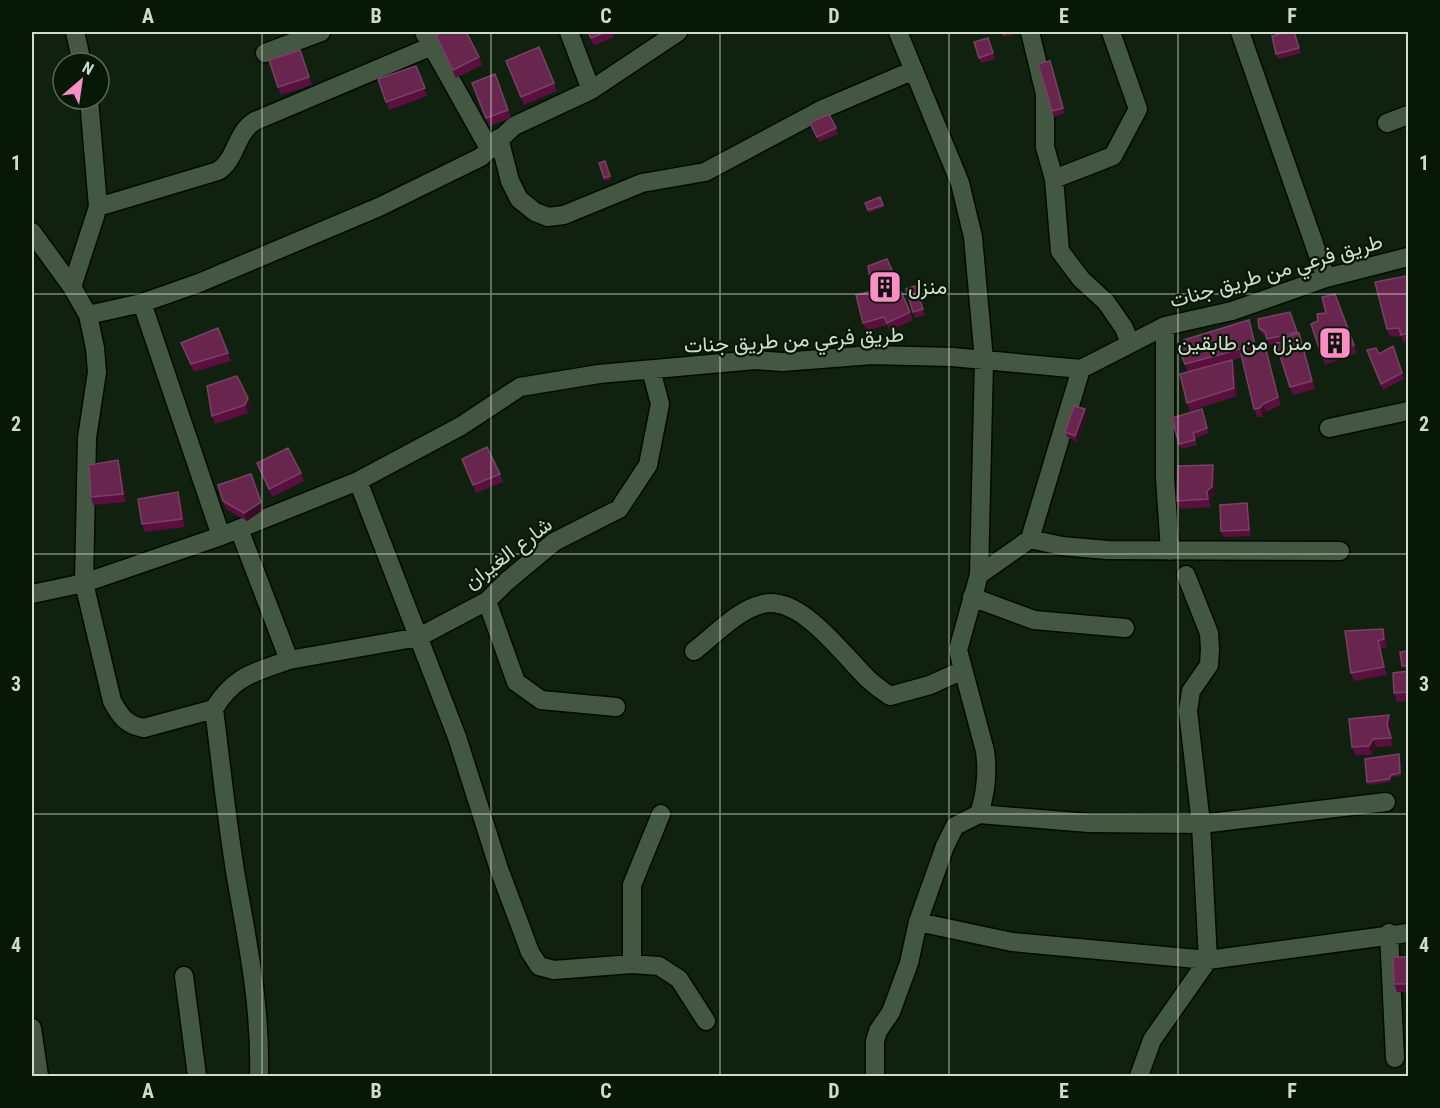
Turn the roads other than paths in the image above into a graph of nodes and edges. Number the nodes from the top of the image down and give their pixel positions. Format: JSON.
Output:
{"nodes":[{"id":1,"x":75,"y":32,"type":"edge"},
{"id":2,"x":321,"y":32,"type":"edge"},
{"id":3,"x":569,"y":32,"type":"edge"},
{"id":4,"x":678,"y":32,"type":"edge"},
{"id":5,"x":898,"y":32,"type":"edge"},
{"id":6,"x":1030,"y":32,"type":"edge"},
{"id":7,"x":1111,"y":32,"type":"edge"},
{"id":8,"x":1240,"y":32,"type":"edge"},
{"id":9,"x":428,"y":39,"type":"edge"},
{"id":10,"x":79,"y":51,"type":"edge"},
{"id":11,"x":265,"y":53,"type":"dead end"},
{"id":12,"x":914,"y":70,"type":"junction"},
{"id":13,"x":591,"y":90,"type":"junction"},
{"id":14,"x":90,"y":111,"type":"edge"},
{"id":15,"x":1408,"y":115,"type":"edge"},
{"id":16,"x":1387,"y":123,"type":"dead end"},
{"id":17,"x":494,"y":144,"type":"junction"},
{"id":18,"x":1053,"y":179,"type":"junction"},
{"id":19,"x":98,"y":207,"type":"junction"},
{"id":20,"x":32,"y":232,"type":"edge"},
{"id":21,"x":1408,"y":257,"type":"edge"},
{"id":22,"x":1326,"y":278,"type":"junction"},
{"id":23,"x":72,"y":287,"type":"junction"},
{"id":24,"x":142,"y":303,"type":"junction"},
{"id":25,"x":88,"y":315,"type":"junction"},
{"id":26,"x":1165,"y":326,"type":"junction"},
{"id":27,"x":1130,"y":343,"type":"junction"},
{"id":28,"x":984,"y":360,"type":"junction"},
{"id":29,"x":1082,"y":369,"type":"junction"},
{"id":30,"x":651,"y":370,"type":"junction"},
{"id":31,"x":1408,"y":411,"type":"edge"},
{"id":32,"x":1329,"y":428,"type":"dead end"},
{"id":33,"x":358,"y":481,"type":"junction"},
{"id":34,"x":239,"y":530,"type":"junction"},
{"id":35,"x":221,"y":536,"type":"junction"},
{"id":36,"x":1030,"y":539,"type":"junction"},
{"id":37,"x":1170,"y":550,"type":"junction"},
{"id":38,"x":1340,"y":551,"type":"dead end"},
{"id":39,"x":979,"y":575,"type":"junction"},
{"id":40,"x":1186,"y":575,"type":"dead end"},
{"id":41,"x":84,"y":583,"type":"junction"},
{"id":42,"x":32,"y":594,"type":"edge"},
{"id":43,"x":972,"y":597,"type":"junction"},
{"id":44,"x":487,"y":601,"type":"junction"},
{"id":45,"x":1125,"y":628,"type":"dead end"},
{"id":46,"x":419,"y":637,"type":"junction"},
{"id":47,"x":694,"y":651,"type":"dead end"},
{"id":48,"x":289,"y":660,"type":"junction"},
{"id":49,"x":963,"y":670,"type":"junction"},
{"id":50,"x":616,"y":707,"type":"dead end"},
{"id":51,"x":214,"y":709,"type":"junction"},
{"id":52,"x":1386,"y":802,"type":"dead end"},
{"id":53,"x":662,"y":814,"type":"dead end"},
{"id":54,"x":979,"y":814,"type":"junction"},
{"id":55,"x":1201,"y":824,"type":"junction"},
{"id":56,"x":918,"y":922,"type":"junction"},
{"id":57,"x":1389,"y":933,"type":"junction"},
{"id":58,"x":1408,"y":933,"type":"edge"},
{"id":59,"x":1208,"y":960,"type":"junction"},
{"id":60,"x":632,"y":964,"type":"junction"},
{"id":61,"x":184,"y":976,"type":"dead end"},
{"id":62,"x":706,"y":1021,"type":"dead end"},
{"id":63,"x":32,"y":1028,"type":"edge"},
{"id":64,"x":1395,"y":1058,"type":"dead end"},
{"id":65,"x":39,"y":1077,"type":"edge"},
{"id":66,"x":197,"y":1077,"type":"edge"},
{"id":67,"x":259,"y":1077,"type":"edge"},
{"id":68,"x":875,"y":1077,"type":"edge"},
{"id":69,"x":1138,"y":1077,"type":"edge"}],
"edges":[{"from":1,"to":10,"type":"street"},
{"from":2,"to":11,"type":"street"},
{"from":3,"to":13,"type":"street"},
{"from":4,"to":13,"type":"street"},
{"from":5,"to":12,"type":"street"},
{"from":6,"to":18,"type":"street"},
{"from":7,"to":18,"type":"street"},
{"from":8,"to":22,"type":"street"},
{"from":9,"to":17,"type":"street"},
{"from":9,"to":19,"type":"street"},
{"from":12,"to":17,"type":"street"},
{"from":12,"to":28,"type":"street"},
{"from":13,"to":17,"type":"street"},
{"from":14,"to":19,"type":"street"},
{"from":15,"to":16,"type":"street"},
{"from":17,"to":24,"type":"street"},
{"from":18,"to":27,"type":"street"},
{"from":19,"to":23,"type":"street"},
{"from":20,"to":23,"type":"street"},
{"from":21,"to":22,"type":"street","name":"طريق فرعي من طريق جنات"},
{"from":22,"to":26,"type":"street","name":"طريق فرعي من طريق جنات"},
{"from":23,"to":25,"type":"street"},
{"from":24,"to":25,"type":"street"},
{"from":24,"to":35,"type":"street"},
{"from":25,"to":41,"type":"street"},
{"from":26,"to":27,"type":"street","name":"طريق فرعي من طريق جنات"},
{"from":26,"to":37,"type":"street"},
{"from":27,"to":29,"type":"street","name":"طريق فرعي من طريق جنات"},
{"from":28,"to":29,"type":"street","name":"طريق فرعي من طريق جنات"},
{"from":28,"to":30,"type":"street","name":"طريق فرعي من طريق جنات"},
{"from":28,"to":39,"type":"street"},
{"from":29,"to":36,"type":"street"},
{"from":30,"to":33,"type":"street","name":"طريق فرعي من طريق جنات"},
{"from":30,"to":44,"type":"street","name":"شارع الغيران"},
{"from":31,"to":32,"type":"street"},
{"from":33,"to":34,"type":"street","name":"طريق فرعي من طريق جنات"},
{"from":33,"to":46,"type":"street"},
{"from":34,"to":35,"type":"street","name":"طريق فرعي من طريق جنات"},
{"from":34,"to":48,"type":"street"},
{"from":35,"to":41,"type":"street","name":"طريق فرعي من طريق جنات"},
{"from":36,"to":37,"type":"street"},
{"from":36,"to":39,"type":"street"},
{"from":37,"to":38,"type":"street"},
{"from":39,"to":43,"type":"street"},
{"from":40,"to":55,"type":"street"},
{"from":41,"to":42,"type":"street","name":"طريق فرعي من طريق جنات"},
{"from":41,"to":51,"type":"street"},
{"from":43,"to":45,"type":"street"},
{"from":43,"to":49,"type":"street"},
{"from":44,"to":46,"type":"street","name":"شارع الغيران"},
{"from":44,"to":50,"type":"street"},
{"from":46,"to":48,"type":"street","name":"شارع الغيران"},
{"from":46,"to":60,"type":"street"},
{"from":47,"to":49,"type":"street"},
{"from":48,"to":51,"type":"street","name":"شارع الغيران"},
{"from":49,"to":54,"type":"street"},
{"from":51,"to":67,"type":"street"},
{"from":52,"to":55,"type":"street"},
{"from":53,"to":60,"type":"street"},
{"from":54,"to":55,"type":"street"},
{"from":54,"to":56,"type":"street"},
{"from":55,"to":59,"type":"street"},
{"from":56,"to":59,"type":"street"},
{"from":56,"to":68,"type":"street"},
{"from":57,"to":58,"type":"street"},
{"from":57,"to":59,"type":"street"},
{"from":57,"to":64,"type":"street"},
{"from":59,"to":69,"type":"street"},
{"from":60,"to":62,"type":"street"},
{"from":61,"to":66,"type":"street"},
{"from":63,"to":65,"type":"street"}]}
